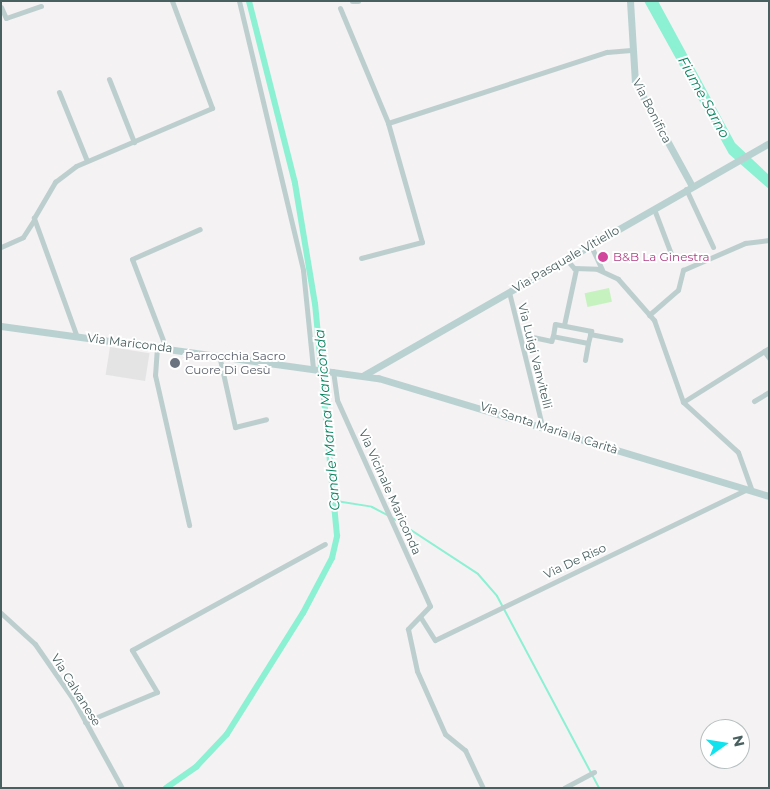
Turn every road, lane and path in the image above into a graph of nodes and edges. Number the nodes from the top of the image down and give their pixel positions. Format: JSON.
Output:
{"nodes":[{"id":1,"x":172,"y":1,"type":"edge"},
{"id":2,"x":239,"y":1,"type":"edge"},
{"id":3,"x":352,"y":1,"type":"edge"},
{"id":4,"x":358,"y":1,"type":"edge"},
{"id":5,"x":630,"y":1,"type":"edge"},
{"id":6,"x":41,"y":6,"type":"dead end"},
{"id":7,"x":1,"y":7,"type":"edge"},
{"id":8,"x":340,"y":8,"type":"dead end"},
{"id":9,"x":631,"y":50,"type":"junction"},
{"id":10,"x":109,"y":79,"type":"dead end"},
{"id":11,"x":59,"y":92,"type":"dead end"},
{"id":12,"x":388,"y":123,"type":"junction"},
{"id":13,"x":134,"y":142,"type":"junction"},
{"id":14,"x":769,"y":143,"type":"edge"},
{"id":15,"x":87,"y":161,"type":"junction"},
{"id":16,"x":689,"y":188,"type":"junction"},
{"id":17,"x":654,"y":209,"type":"junction"},
{"id":18,"x":34,"y":220,"type":"junction"},
{"id":19,"x":200,"y":229,"type":"dead end"},
{"id":20,"x":769,"y":240,"type":"edge"},
{"id":21,"x":590,"y":246,"type":"junction"},
{"id":22,"x":1,"y":247,"type":"edge"},
{"id":23,"x":713,"y":247,"type":"dead end"},
{"id":24,"x":594,"y":254,"type":"junction"},
{"id":25,"x":361,"y":258,"type":"dead end"},
{"id":26,"x":673,"y":259,"type":"dead end"},
{"id":27,"x":567,"y":260,"type":"junction"},
{"id":28,"x":576,"y":268,"type":"junction"},
{"id":29,"x":587,"y":268,"type":"junction"},
{"id":30,"x":603,"y":270,"type":"junction"},
{"id":31,"x":509,"y":292,"type":"junction"},
{"id":32,"x":649,"y":315,"type":"junction"},
{"id":33,"x":1,"y":326,"type":"edge"},
{"id":34,"x":564,"y":326,"type":"junction"},
{"id":35,"x":590,"y":334,"type":"junction"},
{"id":36,"x":528,"y":336,"type":"dead end"},
{"id":37,"x":552,"y":336,"type":"junction"},
{"id":38,"x":77,"y":337,"type":"junction"},
{"id":39,"x":620,"y":340,"type":"dead end"},
{"id":40,"x":588,"y":343,"type":"junction"},
{"id":41,"x":157,"y":347,"type":"junction"},
{"id":42,"x":166,"y":348,"type":"junction"},
{"id":43,"x":766,"y":350,"type":"edge"},
{"id":44,"x":219,"y":355,"type":"junction"},
{"id":45,"x":769,"y":358,"type":"edge"},
{"id":46,"x":585,"y":360,"type":"dead end"},
{"id":47,"x":316,"y":369,"type":"junction"},
{"id":48,"x":330,"y":371,"type":"junction"},
{"id":49,"x":364,"y":375,"type":"junction"},
{"id":50,"x":769,"y":392,"type":"edge"},
{"id":51,"x":754,"y":401,"type":"dead end"},
{"id":52,"x":683,"y":402,"type":"junction"},
{"id":53,"x":266,"y":419,"type":"dead end"},
{"id":54,"x":542,"y":425,"type":"junction"},
{"id":55,"x":750,"y":490,"type":"junction"},
{"id":56,"x":769,"y":496,"type":"edge"},
{"id":57,"x":189,"y":525,"type":"dead end"},
{"id":58,"x":325,"y":544,"type":"dead end"},
{"id":59,"x":1,"y":613,"type":"edge"},
{"id":60,"x":421,"y":618,"type":"junction"},
{"id":61,"x":85,"y":722,"type":"junction"},
{"id":62,"x":592,"y":773,"type":"dead end"},
{"id":63,"x":122,"y":788,"type":"edge"},
{"id":64,"x":483,"y":788,"type":"edge"},
{"id":65,"x":564,"y":788,"type":"edge"}],
"edges":[{"from":1,"to":13,"type":"street"},
{"from":2,"to":47,"type":"street"},
{"from":3,"to":4,"type":"street"},
{"from":5,"to":9,"type":"street","name":"Via Bonifica"},
{"from":6,"to":7,"type":"street"},
{"from":8,"to":12,"type":"street"},
{"from":9,"to":12,"type":"street"},
{"from":9,"to":16,"type":"street","name":"Via Bonifica"},
{"from":10,"to":13,"type":"street"},
{"from":11,"to":15,"type":"street"},
{"from":12,"to":25,"type":"street"},
{"from":13,"to":15,"type":"street"},
{"from":14,"to":16,"type":"street","name":"Via Pasquale Vitiello"},
{"from":15,"to":18,"type":"street"},
{"from":16,"to":17,"type":"street","name":"Via Pasquale Vitiello"},
{"from":16,"to":23,"type":"street"},
{"from":17,"to":21,"type":"street","name":"Via Pasquale Vitiello"},
{"from":17,"to":26,"type":"street"},
{"from":18,"to":22,"type":"street"},
{"from":18,"to":38,"type":"street"},
{"from":19,"to":42,"type":"street"},
{"from":20,"to":32,"type":"street"},
{"from":21,"to":24,"type":"street"},
{"from":21,"to":27,"type":"street","name":"Via Pasquale Vitiello"},
{"from":24,"to":29,"type":"street"},
{"from":24,"to":30,"type":"street"},
{"from":27,"to":28,"type":"street"},
{"from":27,"to":31,"type":"street","name":"Via Pasquale Vitiello"},
{"from":28,"to":29,"type":"street"},
{"from":28,"to":34,"type":"street"},
{"from":29,"to":30,"type":"street"},
{"from":30,"to":32,"type":"street"},
{"from":31,"to":49,"type":"street","name":"Via Pasquale Vitiello"},
{"from":31,"to":54,"type":"street","name":"Via Luigi Vanvitelli"},
{"from":32,"to":52,"type":"street"},
{"from":33,"to":38,"type":"street","name":"Via Mariconda"},
{"from":34,"to":35,"type":"street"},
{"from":34,"to":37,"type":"street"},
{"from":35,"to":39,"type":"street"},
{"from":35,"to":40,"type":"street"},
{"from":36,"to":37,"type":"street"},
{"from":37,"to":40,"type":"street"},
{"from":38,"to":41,"type":"street","name":"Via Mariconda"},
{"from":40,"to":46,"type":"street"},
{"from":41,"to":42,"type":"street","name":"Via Mariconda"},
{"from":41,"to":57,"type":"street"},
{"from":42,"to":44,"type":"street","name":"Via Mariconda"},
{"from":43,"to":45,"type":"street"},
{"from":43,"to":52,"type":"street"},
{"from":44,"to":47,"type":"street","name":"Via Mariconda"},
{"from":44,"to":53,"type":"street"},
{"from":47,"to":48,"type":"street","name":"Via Mariconda"},
{"from":48,"to":49,"type":"street","name":"Via Santa Maria la Carità"},
{"from":48,"to":60,"type":"street","name":"Via Vicinale Mariconda"},
{"from":49,"to":54,"type":"street","name":"Via Santa Maria la Carità"},
{"from":50,"to":51,"type":"street"},
{"from":52,"to":55,"type":"street"},
{"from":54,"to":55,"type":"street","name":"Via Santa Maria la Carità"},
{"from":55,"to":56,"type":"street","name":"Via Santa Maria la Carità"},
{"from":55,"to":60,"type":"street","name":"Via De Riso"},
{"from":58,"to":61,"type":"street"},
{"from":59,"to":61,"type":"street","name":"Via Calvanese"},
{"from":60,"to":64,"type":"street"},
{"from":61,"to":63,"type":"street","name":"Via Calvanese"},
{"from":62,"to":65,"type":"street"}]}
